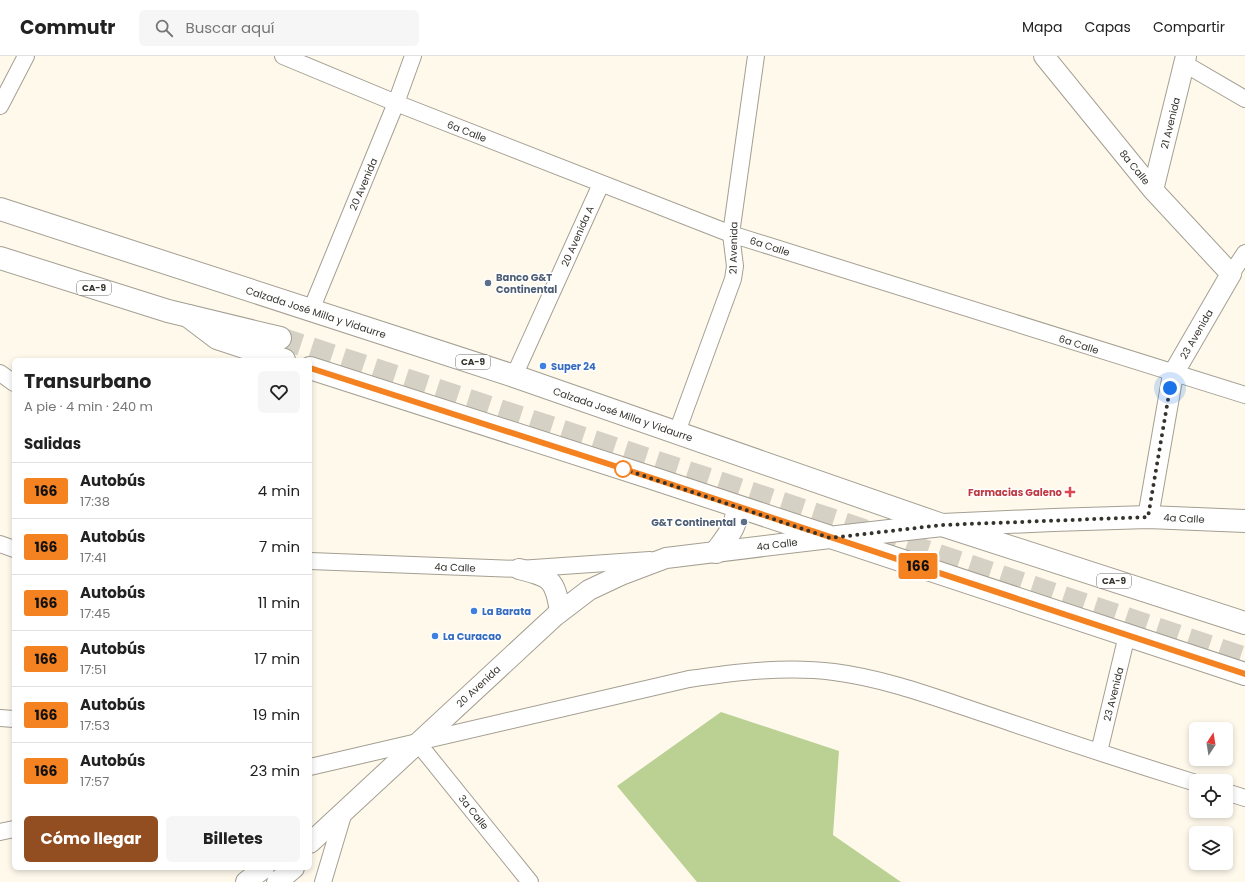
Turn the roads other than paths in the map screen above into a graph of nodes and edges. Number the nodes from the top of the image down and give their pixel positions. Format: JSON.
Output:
{"nodes":[{"id":1,"x":26,"y":56,"type":"edge"},
{"id":2,"x":284,"y":56,"type":"edge"},
{"id":3,"x":413,"y":56,"type":"edge"},
{"id":4,"x":756,"y":56,"type":"edge"},
{"id":5,"x":1044,"y":56,"type":"edge"},
{"id":6,"x":1185,"y":60,"type":"edge"},
{"id":7,"x":1245,"y":99,"type":"edge"},
{"id":8,"x":396,"y":103,"type":"junction"},
{"id":9,"x":0,"y":105,"type":"edge"},
{"id":10,"x":601,"y":184,"type":"junction"},
{"id":11,"x":1153,"y":190,"type":"junction"},
{"id":12,"x":0,"y":209,"type":"edge"},
{"id":13,"x":0,"y":224,"type":"edge"},
{"id":14,"x":77,"y":234,"type":"junction"},
{"id":15,"x":731,"y":234,"type":"junction"},
{"id":16,"x":1245,"y":253,"type":"edge"},
{"id":17,"x":0,"y":258,"type":"edge"},
{"id":18,"x":1231,"y":274,"type":"junction"},
{"id":19,"x":310,"y":310,"type":"junction"},
{"id":20,"x":188,"y":316,"type":"junction"},
{"id":21,"x":280,"y":338,"type":"tunnel mouth"},
{"id":22,"x":278,"y":358,"type":"tunnel mouth"},
{"id":23,"x":312,"y":369,"type":"edge"},
{"id":24,"x":0,"y":373,"type":"edge"},
{"id":25,"x":1172,"y":374,"type":"junction"},
{"id":26,"x":514,"y":376,"type":"junction"},
{"id":27,"x":12,"y":382,"type":"edge"},
{"id":28,"x":1245,"y":395,"type":"edge"},
{"id":29,"x":677,"y":432,"type":"junction"},
{"id":30,"x":737,"y":507,"type":"junction"},
{"id":31,"x":1148,"y":517,"type":"junction"},
{"id":32,"x":1245,"y":521,"type":"edge"},
{"id":33,"x":942,"y":525,"type":"junction"},
{"id":34,"x":830,"y":538,"type":"junction"},
{"id":35,"x":0,"y":544,"type":"edge"},
{"id":36,"x":12,"y":547,"type":"edge"},
{"id":37,"x":716,"y":552,"type":"junction"},
{"id":38,"x":666,"y":558,"type":"junction"},
{"id":39,"x":312,"y":560,"type":"edge"},
{"id":40,"x":519,"y":569,"type":"junction"},
{"id":41,"x":560,"y":612,"type":"junction"},
{"id":42,"x":1245,"y":623,"type":"edge"},
{"id":43,"x":1127,"y":635,"type":"junction"},
{"id":44,"x":1245,"y":674,"type":"edge"},
{"id":45,"x":0,"y":718,"type":"edge"},
{"id":46,"x":12,"y":719,"type":"edge"},
{"id":47,"x":418,"y":742,"type":"junction"},
{"id":48,"x":1099,"y":752,"type":"junction"},
{"id":49,"x":312,"y":767,"type":"edge"},
{"id":50,"x":1189,"y":781,"type":"edge"},
{"id":51,"x":1233,"y":794,"type":"edge"},
{"id":52,"x":1245,"y":798,"type":"edge"},
{"id":53,"x":344,"y":812,"type":"junction"},
{"id":54,"x":12,"y":829,"type":"edge"},
{"id":55,"x":0,"y":832,"type":"edge"},
{"id":56,"x":312,"y":841,"type":"edge"},
{"id":57,"x":261,"y":870,"type":"edge"},
{"id":58,"x":292,"y":870,"type":"edge"},
{"id":59,"x":246,"y":882,"type":"edge"},
{"id":60,"x":277,"y":882,"type":"edge"},
{"id":61,"x":323,"y":882,"type":"edge"},
{"id":62,"x":530,"y":882,"type":"edge"}],
"edges":[{"from":1,"to":9,"type":"street"},
{"from":2,"to":8,"type":"street","name":"6a Calle"},
{"from":3,"to":8,"type":"street","name":"20 Avenida"},
{"from":4,"to":15,"type":"street","name":"21 Avenida"},
{"from":5,"to":11,"type":"street","name":"8a Calle"},
{"from":6,"to":7,"type":"street"},
{"from":6,"to":11,"type":"street","name":"21 Avenida"},
{"from":8,"to":10,"type":"street","name":"6a Calle"},
{"from":8,"to":19,"type":"street","name":"20 Avenida"},
{"from":10,"to":15,"type":"street","name":"6a Calle"},
{"from":10,"to":26,"type":"street","name":"20 Avenida A"},
{"from":11,"to":18,"type":"street","name":"8a Calle"},
{"from":12,"to":14,"type":"main road","name":"Calzada José Milla y Vidaurre","number":"CA-9"},
{"from":13,"to":14,"type":"main road"},
{"from":14,"to":19,"type":"main road","name":"Calzada José Milla y Vidaurre","number":"CA-9"},
{"from":15,"to":25,"type":"street","name":"6a Calle"},
{"from":15,"to":29,"type":"street","name":"21 Avenida"},
{"from":16,"to":18,"type":"street","name":"23 Avenida"},
{"from":17,"to":20,"type":"main road","number":"CA-9"},
{"from":18,"to":25,"type":"street","name":"23 Avenida"},
{"from":19,"to":26,"type":"main road","name":"Calzada José Milla y Vidaurre","number":"CA-9"},
{"from":20,"to":21,"type":"main road","number":"CA-9"},
{"from":20,"to":22,"type":"main road","number":"CA-9"},
{"from":23,"to":30,"type":"main road"},
{"from":24,"to":27,"type":"street"},
{"from":25,"to":28,"type":"street","name":"6a Calle"},
{"from":25,"to":31,"type":"street","name":"23 Avenida"},
{"from":26,"to":29,"type":"main road","name":"Calzada José Milla y Vidaurre","number":"CA-9"},
{"from":29,"to":33,"type":"main road","name":"Calzada José Milla y Vidaurre","number":"CA-9"},
{"from":30,"to":34,"type":"main road"},
{"from":30,"to":37,"type":"main road"},
{"from":31,"to":32,"type":"main road","name":"4a Calle"},
{"from":31,"to":33,"type":"main road","name":"4a Calle"},
{"from":33,"to":34,"type":"main road","name":"4a Calle"},
{"from":33,"to":42,"type":"main road","name":"Calzada José Milla y Vidaurre","number":"CA-9"},
{"from":34,"to":37,"type":"street","name":"4a Calle"},
{"from":34,"to":43,"type":"main road"},
{"from":35,"to":36,"type":"street"},
{"from":37,"to":38,"type":"street","name":"4a Calle"},
{"from":38,"to":40,"type":"street","name":"4a Calle"},
{"from":38,"to":41,"type":"street","name":"20 Avenida"},
{"from":39,"to":40,"type":"street","name":"4a Calle"},
{"from":40,"to":41,"type":"street"},
{"from":41,"to":47,"type":"street","name":"20 Avenida"},
{"from":43,"to":44,"type":"main road"},
{"from":43,"to":48,"type":"street","name":"23 Avenida"},
{"from":45,"to":46,"type":"street"},
{"from":47,"to":48,"type":"street"},
{"from":47,"to":49,"type":"street"},
{"from":47,"to":53,"type":"street","name":"20 Avenida"},
{"from":47,"to":62,"type":"street","name":"3a Calle"},
{"from":48,"to":50,"type":"street"},
{"from":51,"to":52,"type":"street"},
{"from":53,"to":56,"type":"street","name":"20 Avenida"},
{"from":53,"to":61,"type":"street"},
{"from":54,"to":55,"type":"street"},
{"from":57,"to":59,"type":"street"},
{"from":58,"to":60,"type":"street"}]}
